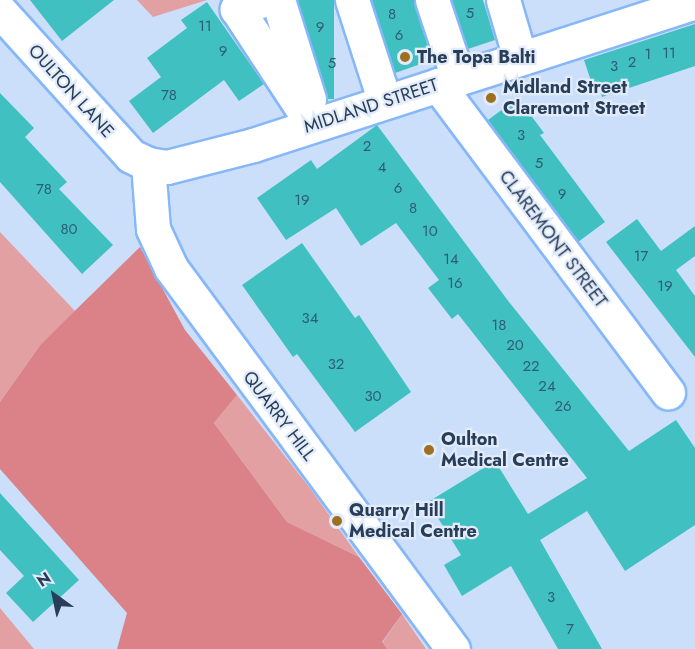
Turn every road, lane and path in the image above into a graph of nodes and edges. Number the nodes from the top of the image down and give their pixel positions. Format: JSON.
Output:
{"nodes":[{"id":1,"x":352,"y":0,"type":"edge"},
{"id":2,"x":432,"y":0,"type":"edge"},
{"id":3,"x":503,"y":0,"type":"edge"},
{"id":4,"x":264,"y":1,"type":"edge"},
{"id":5,"x":695,"y":2,"type":"edge"},
{"id":6,"x":0,"y":11,"type":"edge"},
{"id":7,"x":520,"y":58,"type":"junction"},
{"id":8,"x":448,"y":81,"type":"junction"},
{"id":9,"x":385,"y":102,"type":"junction"},
{"id":10,"x":313,"y":125,"type":"junction"},
{"id":11,"x":148,"y":164,"type":"junction"},
{"id":12,"x":668,"y":393,"type":"dead end"},
{"id":13,"x":453,"y":649,"type":"edge"}],
"edges":[{"from":1,"to":9,"type":"street"},
{"from":2,"to":8,"type":"street","name":"CLAREMONT STREET"},
{"from":3,"to":7,"type":"street"},
{"from":4,"to":10,"type":"street"},
{"from":5,"to":7,"type":"street","name":"MIDLAND STREET"},
{"from":6,"to":11,"type":"street","name":"OULTON LANE"},
{"from":7,"to":8,"type":"street","name":"MIDLAND STREET"},
{"from":8,"to":9,"type":"street","name":"MIDLAND STREET"},
{"from":8,"to":12,"type":"street","name":"CLAREMONT STREET"},
{"from":9,"to":10,"type":"street","name":"MIDLAND STREET"},
{"from":10,"to":11,"type":"street","name":"MIDLAND STREET"},
{"from":11,"to":13,"type":"street","name":"QUARRY HILL"}]}
